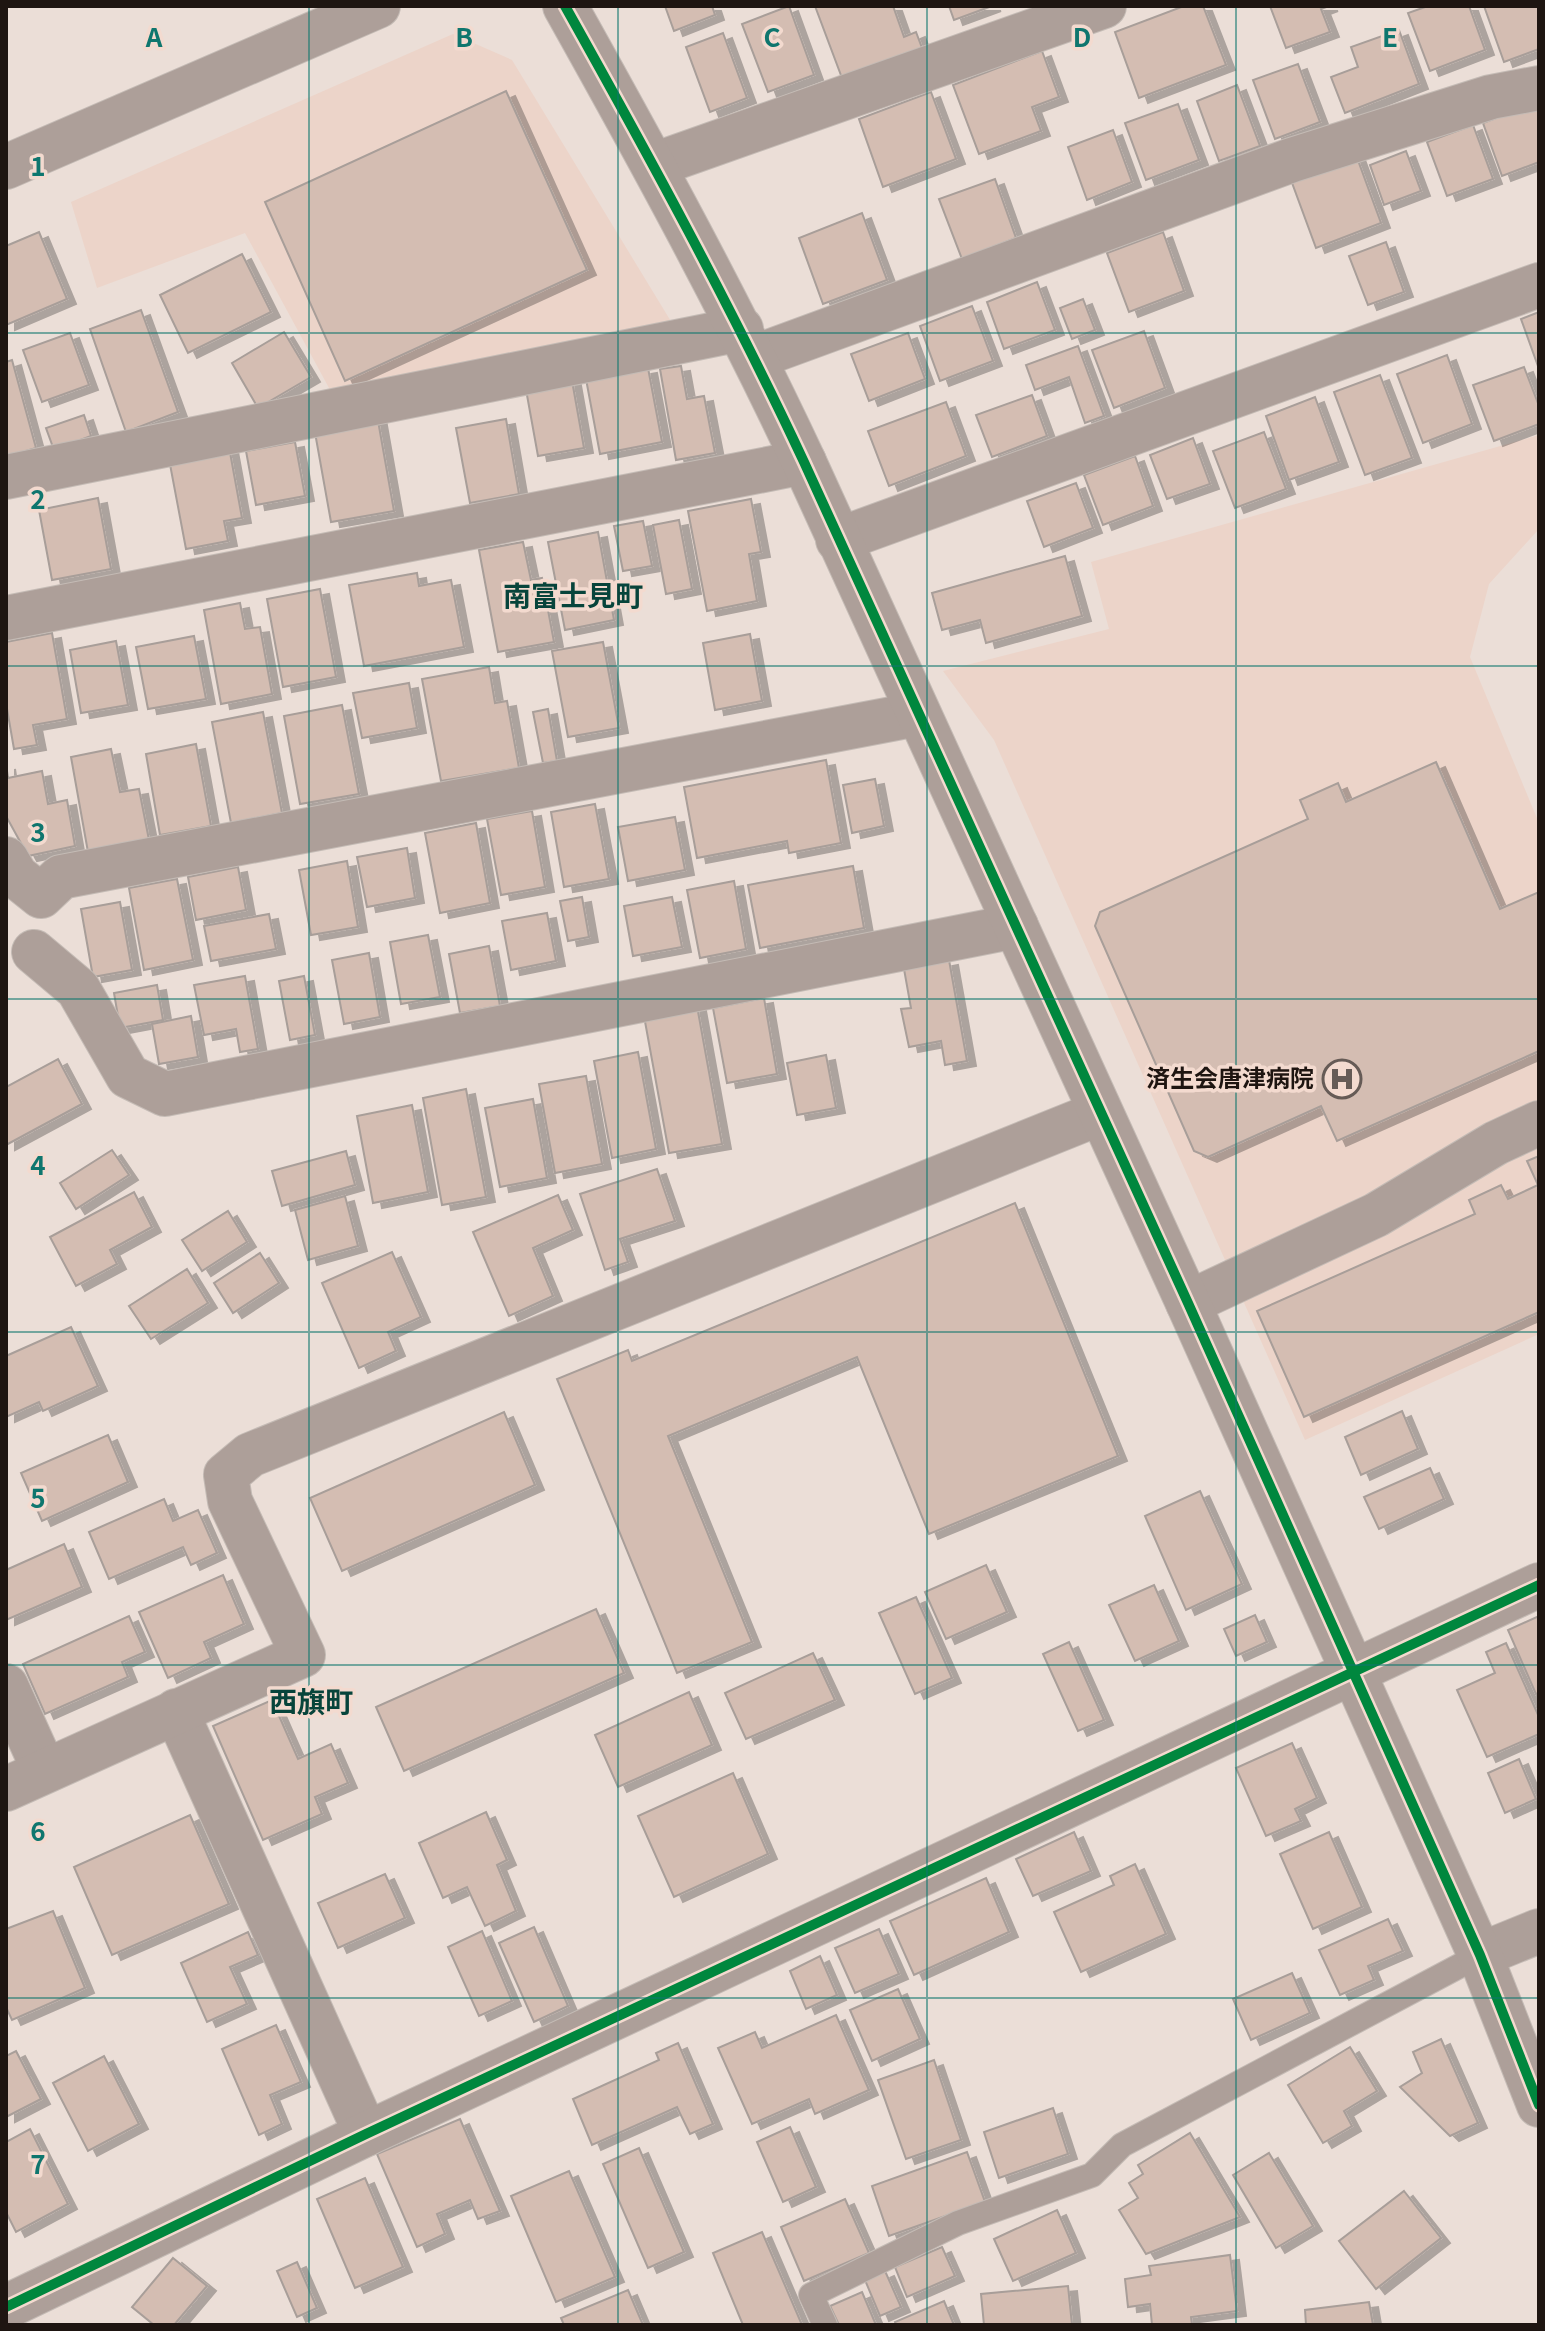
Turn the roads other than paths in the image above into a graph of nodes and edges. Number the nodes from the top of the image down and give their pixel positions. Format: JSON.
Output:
{"nodes":[{"id":1,"x":378,"y":6,"type":"edge"},
{"id":2,"x":565,"y":6,"type":"edge"},
{"id":3,"x":1104,"y":6,"type":"edge"},
{"id":4,"x":1539,"y":88,"type":"edge"},
{"id":5,"x":654,"y":165,"type":"junction"},
{"id":6,"x":6,"y":167,"type":"edge"},
{"id":7,"x":1539,"y":285,"type":"edge"},
{"id":8,"x":748,"y":343,"type":"junction"},
{"id":9,"x":804,"y":462,"type":"junction"},
{"id":10,"x":6,"y":477,"type":"edge"},
{"id":11,"x":838,"y":540,"type":"junction"},
{"id":12,"x":6,"y":618,"type":"edge"},
{"id":13,"x":918,"y":714,"type":"junction"},
{"id":14,"x":6,"y":859,"type":"edge"},
{"id":15,"x":41,"y":896,"type":"junction"},
{"id":16,"x":1016,"y":926,"type":"junction"},
{"id":17,"x":20,"y":958,"type":"edge"},
{"id":18,"x":1100,"y":1113,"type":"junction"},
{"id":19,"x":1539,"y":1123,"type":"edge"},
{"id":20,"x":1188,"y":1303,"type":"junction"},
{"id":21,"x":1539,"y":1585,"type":"edge"},
{"id":22,"x":1352,"y":1670,"type":"junction"},
{"id":23,"x":6,"y":1686,"type":"edge"},
{"id":24,"x":176,"y":1711,"type":"junction"},
{"id":25,"x":25,"y":1780,"type":"edge"},
{"id":26,"x":1539,"y":1931,"type":"edge"},
{"id":27,"x":1480,"y":1955,"type":"junction"},
{"id":28,"x":1539,"y":2105,"type":"edge"},
{"id":29,"x":366,"y":2134,"type":"junction"},
{"id":30,"x":6,"y":2307,"type":"edge"},
{"id":31,"x":825,"y":2325,"type":"edge"}],
"edges":[{"from":1,"to":6,"type":"street"},
{"from":2,"to":5,"type":"street"},
{"from":3,"to":5,"type":"street"},
{"from":4,"to":8,"type":"street"},
{"from":5,"to":8,"type":"street"},
{"from":7,"to":11,"type":"street"},
{"from":8,"to":9,"type":"street"},
{"from":8,"to":10,"type":"street"},
{"from":9,"to":11,"type":"street"},
{"from":9,"to":12,"type":"street"},
{"from":11,"to":13,"type":"street"},
{"from":13,"to":15,"type":"street"},
{"from":13,"to":16,"type":"street"},
{"from":14,"to":15,"type":"street"},
{"from":15,"to":17,"type":"street"},
{"from":16,"to":17,"type":"street"},
{"from":16,"to":18,"type":"street"},
{"from":18,"to":20,"type":"street"},
{"from":18,"to":24,"type":"street"},
{"from":19,"to":20,"type":"street"},
{"from":20,"to":22,"type":"street"},
{"from":21,"to":22,"type":"street"},
{"from":22,"to":27,"type":"street"},
{"from":22,"to":29,"type":"street"},
{"from":23,"to":25,"type":"street"},
{"from":24,"to":25,"type":"street"},
{"from":24,"to":29,"type":"street"},
{"from":26,"to":27,"type":"street"},
{"from":27,"to":28,"type":"street"},
{"from":27,"to":31,"type":"lane"},
{"from":29,"to":30,"type":"street"}]}
